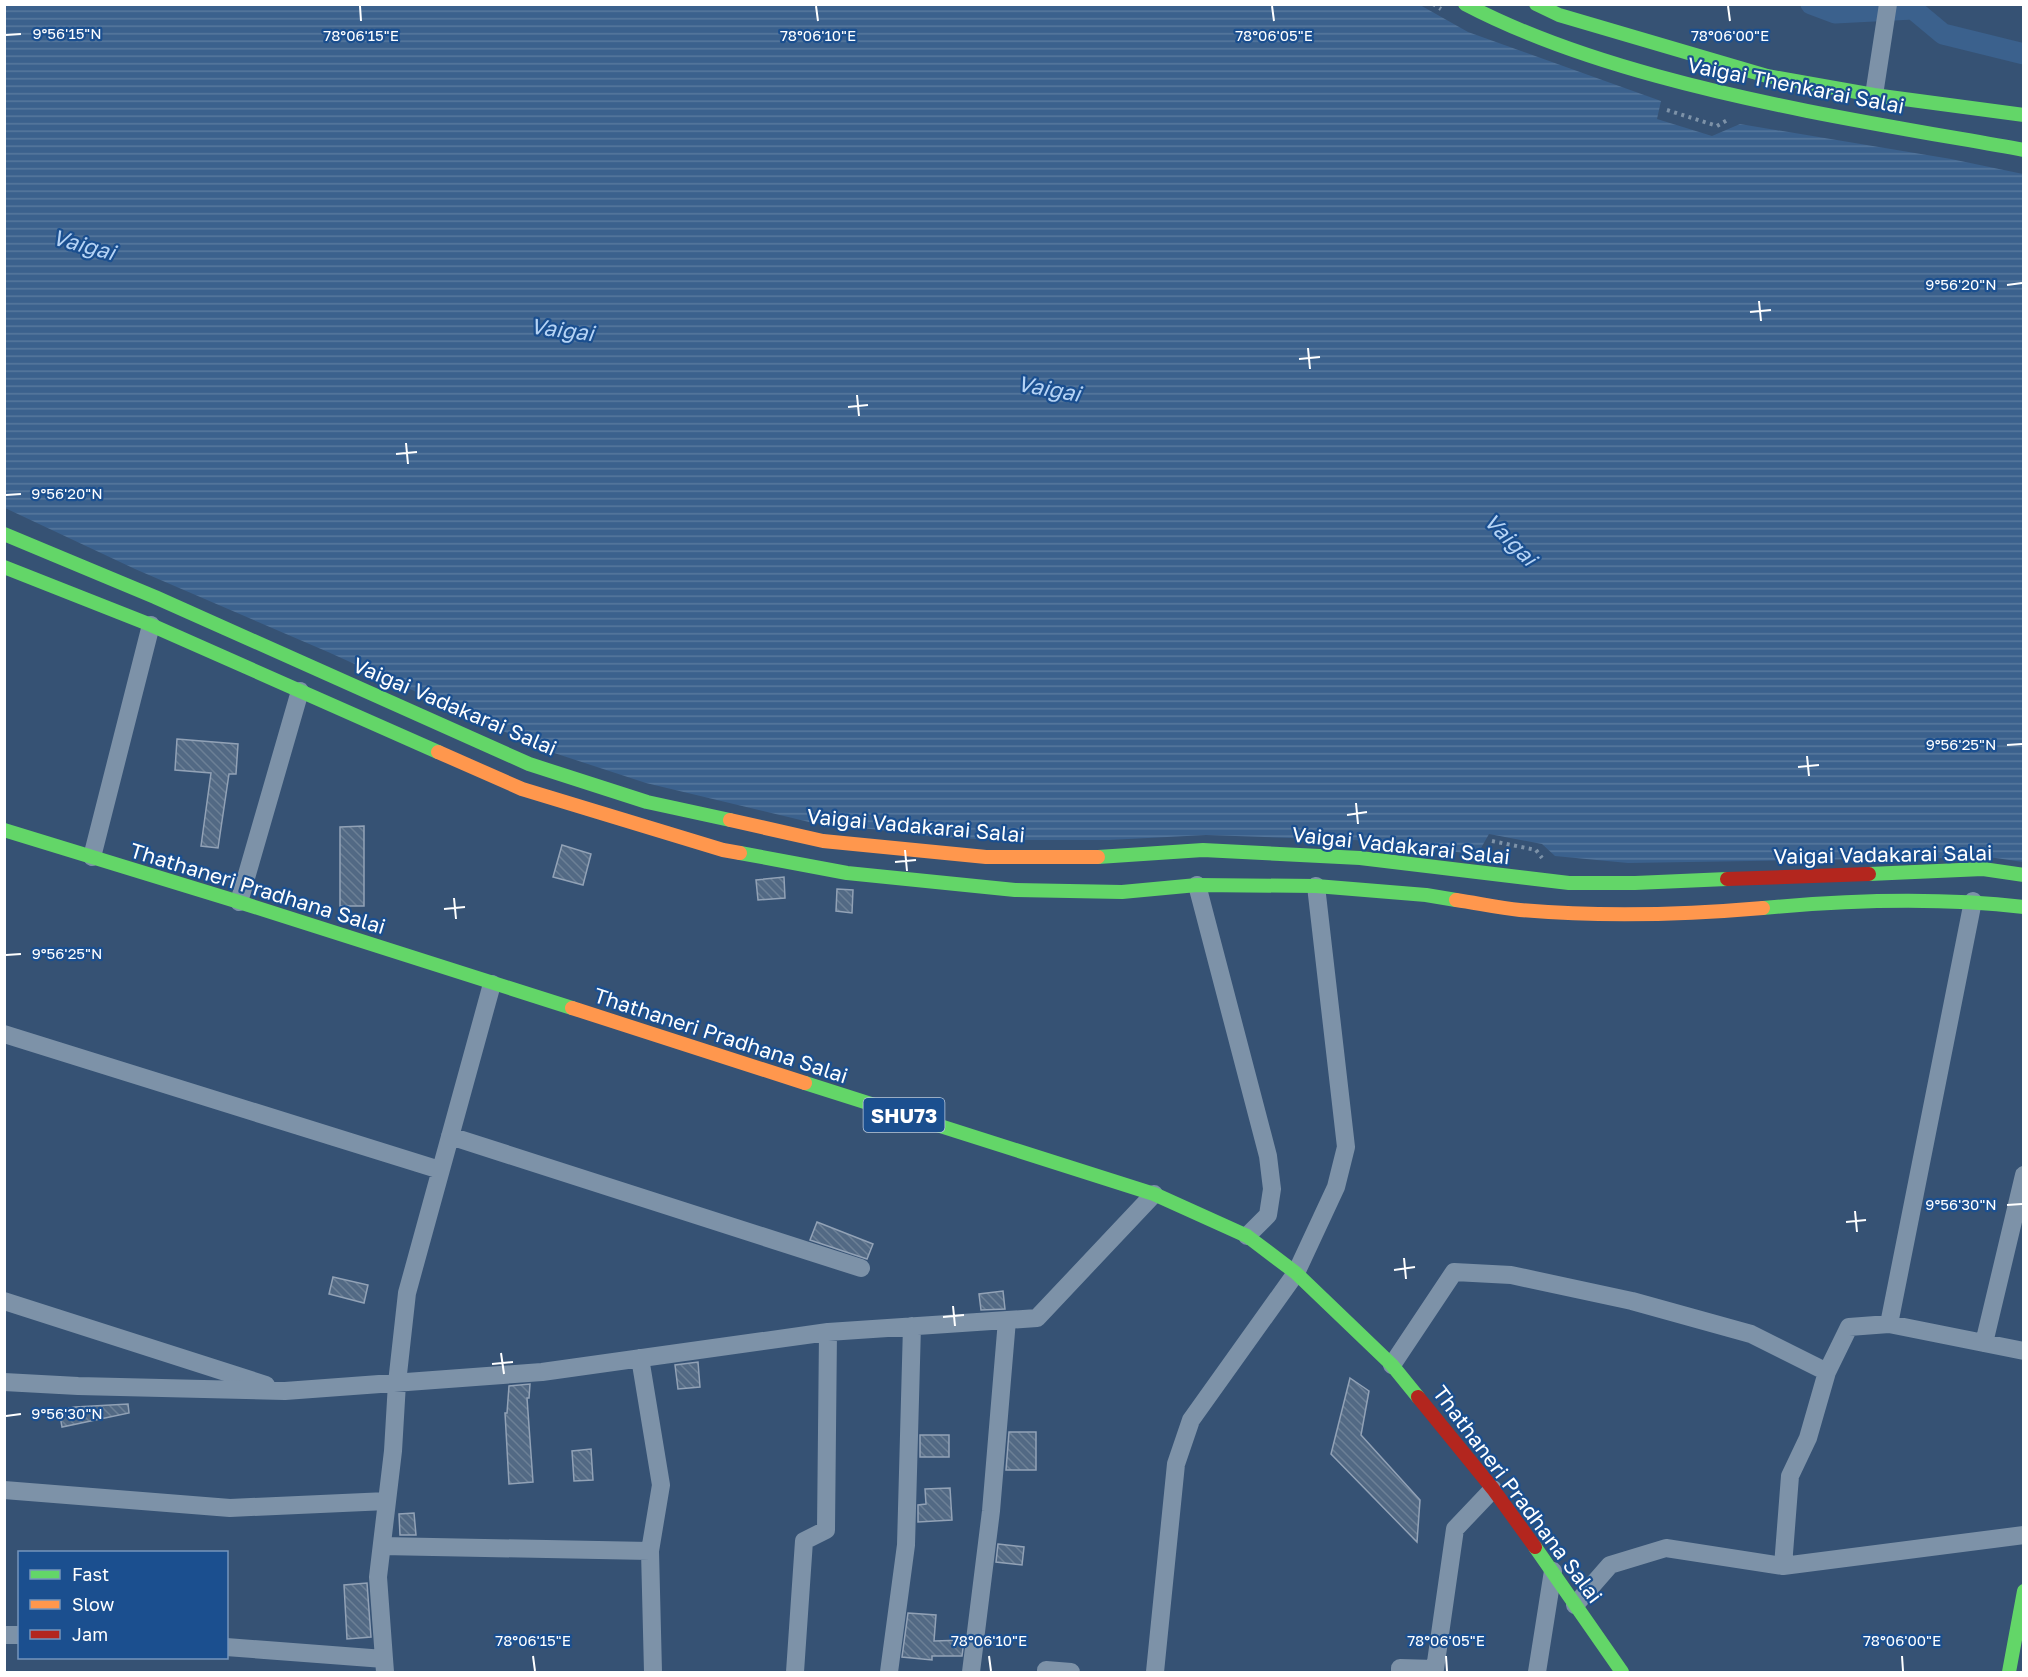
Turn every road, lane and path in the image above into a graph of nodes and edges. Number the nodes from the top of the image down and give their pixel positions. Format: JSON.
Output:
{"nodes":[{"id":1,"x":1465,"y":4,"type":"edge"},
{"id":2,"x":1536,"y":4,"type":"edge"},
{"id":3,"x":1887,"y":13,"type":"edge"},
{"id":4,"x":1874,"y":95,"type":"junction"},
{"id":5,"x":1667,"y":111,"type":"dead end"},
{"id":6,"x":2024,"y":115,"type":"edge"},
{"id":7,"x":1732,"y":117,"type":"dead end"},
{"id":8,"x":2024,"y":150,"type":"edge"},
{"id":9,"x":4,"y":534,"type":"edge"},
{"id":10,"x":4,"y":567,"type":"edge"},
{"id":11,"x":150,"y":625,"type":"junction"},
{"id":12,"x":300,"y":691,"type":"junction"},
{"id":13,"x":4,"y":830,"type":"edge"},
{"id":14,"x":1492,"y":841,"type":"dead end"},
{"id":15,"x":92,"y":857,"type":"junction"},
{"id":16,"x":1548,"y":865,"type":"dead end"},
{"id":17,"x":2024,"y":875,"type":"edge"},
{"id":18,"x":1197,"y":885,"type":"junction"},
{"id":19,"x":1316,"y":886,"type":"junction"},
{"id":20,"x":1973,"y":901,"type":"junction"},
{"id":21,"x":239,"y":902,"type":"junction"},
{"id":22,"x":2024,"y":907,"type":"edge"},
{"id":23,"x":492,"y":984,"type":"junction"},
{"id":24,"x":4,"y":1034,"type":"edge"},
{"id":25,"x":450,"y":1136,"type":"junction"},
{"id":26,"x":440,"y":1170,"type":"junction"},
{"id":27,"x":2024,"y":1175,"type":"edge"},
{"id":28,"x":1154,"y":1194,"type":"junction"},
{"id":29,"x":1247,"y":1236,"type":"junction"},
{"id":30,"x":861,"y":1268,"type":"dead end"},
{"id":31,"x":1296,"y":1273,"type":"junction"},
{"id":32,"x":4,"y":1301,"type":"edge"},
{"id":33,"x":1007,"y":1320,"type":"junction"},
{"id":34,"x":1889,"y":1324,"type":"junction"},
{"id":35,"x":912,"y":1326,"type":"junction"},
{"id":36,"x":828,"y":1332,"type":"junction"},
{"id":37,"x":1984,"y":1343,"type":"junction"},
{"id":38,"x":2024,"y":1351,"type":"edge"},
{"id":39,"x":640,"y":1358,"type":"junction"},
{"id":40,"x":1392,"y":1365,"type":"junction"},
{"id":41,"x":1827,"y":1372,"type":"junction"},
{"id":42,"x":4,"y":1382,"type":"edge"},
{"id":43,"x":397,"y":1383,"type":"junction"},
{"id":44,"x":285,"y":1391,"type":"junction"},
{"id":45,"x":1493,"y":1489,"type":"junction"},
{"id":46,"x":4,"y":1490,"type":"edge"},
{"id":47,"x":387,"y":1501,"type":"junction"},
{"id":48,"x":2024,"y":1535,"type":"edge"},
{"id":49,"x":382,"y":1546,"type":"junction"},
{"id":50,"x":650,"y":1551,"type":"junction"},
{"id":51,"x":1783,"y":1566,"type":"junction"},
{"id":52,"x":1553,"y":1571,"type":"junction"},
{"id":53,"x":2024,"y":1591,"type":"edge"},
{"id":54,"x":1575,"y":1605,"type":"junction"},
{"id":55,"x":228,"y":1647,"type":"edge"},
{"id":56,"x":385,"y":1666,"type":"edge"},
{"id":57,"x":653,"y":1672,"type":"edge"},
{"id":58,"x":795,"y":1672,"type":"edge"},
{"id":59,"x":889,"y":1672,"type":"edge"},
{"id":60,"x":971,"y":1672,"type":"edge"},
{"id":61,"x":1046,"y":1672,"type":"edge"},
{"id":62,"x":1071,"y":1672,"type":"edge"},
{"id":63,"x":1155,"y":1672,"type":"edge"},
{"id":64,"x":1400,"y":1672,"type":"edge"},
{"id":65,"x":1537,"y":1672,"type":"edge"},
{"id":66,"x":1622,"y":1672,"type":"edge"},
{"id":67,"x":2008,"y":1672,"type":"edge"}],
"edges":[{"from":1,"to":8,"type":"main road","name":"Vaigai Thenkarai Salai"},
{"from":2,"to":4,"type":"main road","name":"Vaigai Thenkarai Salai"},
{"from":3,"to":4,"type":"street"},
{"from":4,"to":6,"type":"main road","name":"Vaigai Thenkarai Salai"},
{"from":5,"to":7,"type":"path"},
{"from":9,"to":17,"type":"main road","name":"Vaigai Vadakarai Salai"},
{"from":10,"to":11,"type":"main road"},
{"from":11,"to":12,"type":"main road"},
{"from":11,"to":15,"type":"street"},
{"from":12,"to":18,"type":"main road"},
{"from":12,"to":21,"type":"street"},
{"from":13,"to":15,"type":"main road","name":"Thathaneri Pradhana Salai","number":"SHU73"},
{"from":14,"to":16,"type":"path"},
{"from":15,"to":21,"type":"main road","name":"Thathaneri Pradhana Salai","number":"SHU73"},
{"from":18,"to":19,"type":"main road"},
{"from":18,"to":29,"type":"street"},
{"from":19,"to":20,"type":"main road"},
{"from":19,"to":31,"type":"street"},
{"from":20,"to":22,"type":"main road"},
{"from":20,"to":34,"type":"street"},
{"from":21,"to":23,"type":"main road","name":"Thathaneri Pradhana Salai","number":"SHU73"},
{"from":23,"to":25,"type":"street"},
{"from":23,"to":28,"type":"main road","name":"Thathaneri Pradhana Salai","number":"SHU73"},
{"from":24,"to":26,"type":"street"},
{"from":25,"to":26,"type":"street"},
{"from":25,"to":30,"type":"street"},
{"from":26,"to":43,"type":"street"},
{"from":27,"to":37,"type":"street"},
{"from":28,"to":29,"type":"main road","name":"Thathaneri Pradhana Salai","number":"SHU73"},
{"from":28,"to":33,"type":"street"},
{"from":29,"to":31,"type":"main road","name":"Thathaneri Pradhana Salai","number":"SHU73"},
{"from":31,"to":40,"type":"main road","name":"Thathaneri Pradhana Salai","number":"SHU73"},
{"from":31,"to":63,"type":"street"},
{"from":32,"to":44,"type":"street"},
{"from":33,"to":35,"type":"street"},
{"from":33,"to":60,"type":"street"},
{"from":34,"to":37,"type":"street"},
{"from":34,"to":41,"type":"street"},
{"from":35,"to":36,"type":"street"},
{"from":35,"to":59,"type":"street"},
{"from":36,"to":39,"type":"street"},
{"from":36,"to":58,"type":"street"},
{"from":37,"to":38,"type":"street"},
{"from":39,"to":43,"type":"street"},
{"from":39,"to":50,"type":"street"},
{"from":40,"to":41,"type":"street"},
{"from":40,"to":45,"type":"main road","name":"Thathaneri Pradhana Salai","number":"SHU73"},
{"from":41,"to":51,"type":"street"},
{"from":42,"to":44,"type":"street"},
{"from":43,"to":44,"type":"street"},
{"from":43,"to":47,"type":"street"},
{"from":45,"to":52,"type":"main road","name":"Thathaneri Pradhana Salai","number":"SHU73"},
{"from":45,"to":64,"type":"street"},
{"from":46,"to":47,"type":"street"},
{"from":47,"to":49,"type":"street"},
{"from":48,"to":51,"type":"street"},
{"from":49,"to":50,"type":"street"},
{"from":49,"to":56,"type":"street"},
{"from":50,"to":57,"type":"street"},
{"from":51,"to":54,"type":"street"},
{"from":52,"to":54,"type":"main road","name":"Thathaneri Pradhana Salai","number":"SHU73"},
{"from":52,"to":65,"type":"street"},
{"from":53,"to":67,"type":"main road"},
{"from":54,"to":66,"type":"main road","name":"Thathaneri Pradhana Salai","number":"SHU73"},
{"from":55,"to":56,"type":"street"},
{"from":61,"to":62,"type":"street"}]}
